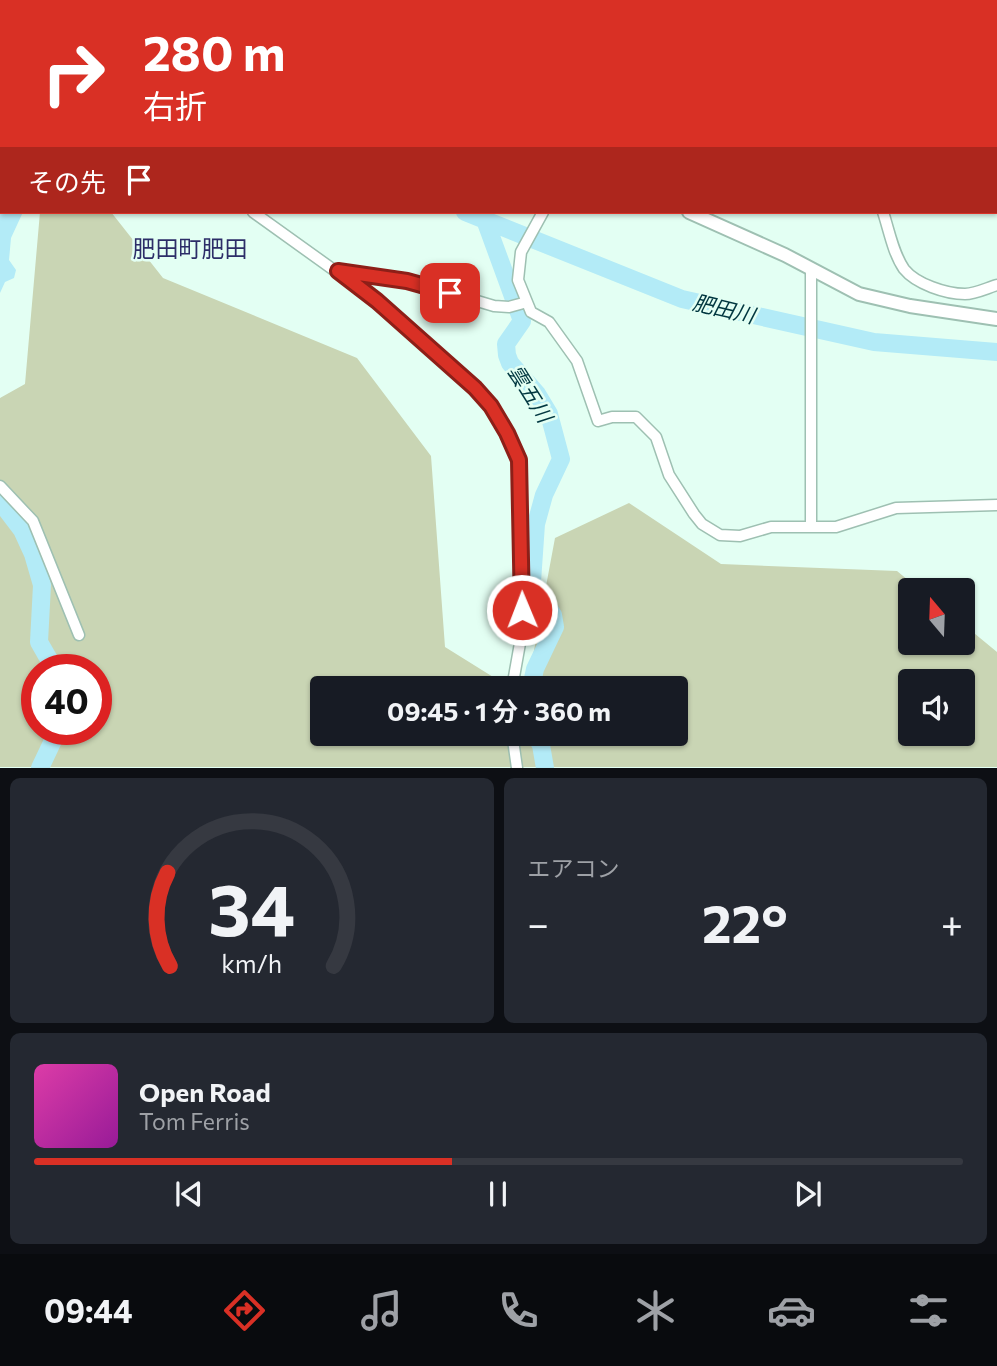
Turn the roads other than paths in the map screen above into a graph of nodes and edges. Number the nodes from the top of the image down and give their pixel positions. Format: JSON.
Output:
{"nodes":[{"id":1,"x":256,"y":214,"type":"edge"},
{"id":2,"x":693,"y":214,"type":"edge"},
{"id":3,"x":884,"y":214,"type":"edge"},
{"id":4,"x":541,"y":215,"type":"edge"},
{"id":5,"x":811,"y":270,"type":"junction"},
{"id":6,"x":338,"y":271,"type":"junction"},
{"id":7,"x":997,"y":285,"type":"edge"},
{"id":8,"x":525,"y":302,"type":"junction"},
{"id":9,"x":997,"y":319,"type":"edge"},
{"id":10,"x":0,"y":486,"type":"edge"},
{"id":11,"x":997,"y":505,"type":"edge"},
{"id":12,"x":811,"y":527,"type":"junction"},
{"id":13,"x":79,"y":635,"type":"dead end"},
{"id":14,"x":514,"y":676,"type":"edge"},
{"id":15,"x":514,"y":746,"type":"edge"},
{"id":16,"x":517,"y":768,"type":"edge"}],
"edges":[{"from":1,"to":6,"type":"street"},
{"from":2,"to":5,"type":"main road"},
{"from":3,"to":7,"type":"street"},
{"from":4,"to":8,"type":"street"},
{"from":5,"to":9,"type":"main road"},
{"from":5,"to":12,"type":"street"},
{"from":6,"to":8,"type":"street"},
{"from":6,"to":14,"type":"street"},
{"from":8,"to":12,"type":"street"},
{"from":10,"to":13,"type":"street"},
{"from":11,"to":12,"type":"street"},
{"from":15,"to":16,"type":"street"}]}
